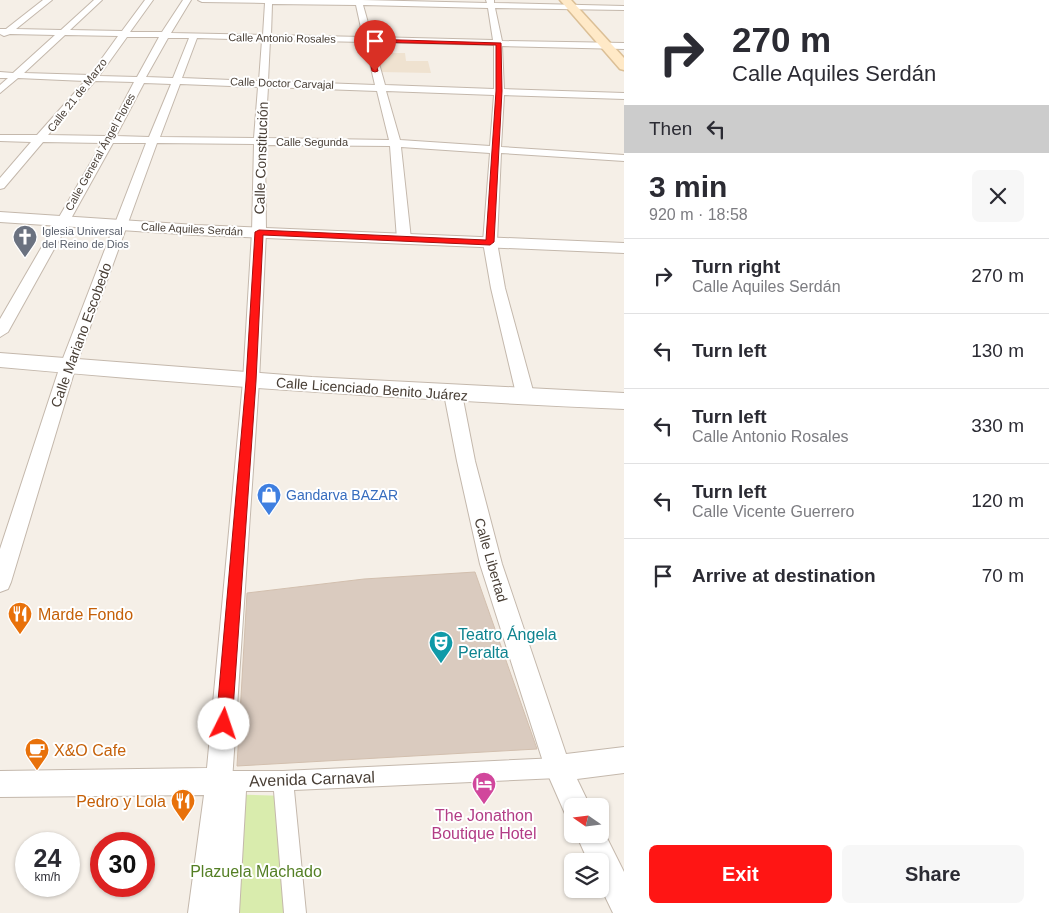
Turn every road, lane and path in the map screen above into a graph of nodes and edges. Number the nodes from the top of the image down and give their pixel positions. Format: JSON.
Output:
{"nodes":[{"id":1,"x":48,"y":0,"type":"edge"},
{"id":2,"x":98,"y":0,"type":"edge"},
{"id":3,"x":149,"y":0,"type":"edge"},
{"id":4,"x":187,"y":0,"type":"edge"},
{"id":5,"x":202,"y":0,"type":"edge"},
{"id":6,"x":268,"y":1,"type":"edge"},
{"id":7,"x":358,"y":2,"type":"edge"},
{"id":8,"x":438,"y":3,"type":"edge"},
{"id":9,"x":491,"y":3,"type":"edge"},
{"id":10,"x":574,"y":4,"type":"edge"},
{"id":11,"x":624,"y":8,"type":"edge"},
{"id":12,"x":589,"y":26,"type":"junction"},
{"id":13,"x":601,"y":26,"type":"junction"},
{"id":14,"x":2,"y":33,"type":"edge"},
{"id":15,"x":62,"y":33,"type":"junction"},
{"id":16,"x":123,"y":34,"type":"junction"},
{"id":17,"x":165,"y":35,"type":"junction"},
{"id":18,"x":194,"y":36,"type":"junction"},
{"id":19,"x":266,"y":38,"type":"junction"},
{"id":20,"x":367,"y":40,"type":"junction"},
{"id":21,"x":498,"y":43,"type":"junction"},
{"id":22,"x":606,"y":46,"type":"junction"},
{"id":23,"x":623,"y":47,"type":"edge"},
{"id":24,"x":624,"y":66,"type":"edge"},
{"id":25,"x":0,"y":75,"type":"edge"},
{"id":26,"x":16,"y":75,"type":"junction"},
{"id":27,"x":92,"y":77,"type":"junction"},
{"id":28,"x":140,"y":79,"type":"junction"},
{"id":29,"x":178,"y":80,"type":"junction"},
{"id":30,"x":264,"y":83,"type":"junction"},
{"id":31,"x":379,"y":86,"type":"junction"},
{"id":32,"x":0,"y":90,"type":"edge"},
{"id":33,"x":499,"y":91,"type":"junction"},
{"id":34,"x":624,"y":96,"type":"edge"},
{"id":35,"x":0,"y":138,"type":"edge"},
{"id":36,"x":155,"y":139,"type":"junction"},
{"id":37,"x":41,"y":140,"type":"junction"},
{"id":38,"x":109,"y":140,"type":"junction"},
{"id":39,"x":260,"y":142,"type":"junction"},
{"id":40,"x":395,"y":143,"type":"junction"},
{"id":41,"x":495,"y":149,"type":"junction"},
{"id":42,"x":624,"y":158,"type":"edge"},
{"id":43,"x":0,"y":185,"type":"edge"},
{"id":44,"x":0,"y":217,"type":"edge"},
{"id":45,"x":62,"y":222,"type":"junction"},
{"id":46,"x":121,"y":225,"type":"junction"},
{"id":47,"x":259,"y":232,"type":"junction"},
{"id":48,"x":404,"y":240,"type":"junction"},
{"id":49,"x":490,"y":242,"type":"junction"},
{"id":50,"x":624,"y":248,"type":"edge"},
{"id":51,"x":0,"y":332,"type":"edge"},
{"id":52,"x":0,"y":360,"type":"edge"},
{"id":53,"x":68,"y":366,"type":"junction"},
{"id":54,"x":251,"y":381,"type":"junction"},
{"id":55,"x":453,"y":394,"type":"junction"},
{"id":56,"x":526,"y":398,"type":"junction"},
{"id":57,"x":624,"y":401,"type":"edge"},
{"id":58,"x":0,"y":582,"type":"edge"},
{"id":59,"x":624,"y":760,"type":"edge"},
{"id":60,"x":558,"y":768,"type":"junction"},
{"id":61,"x":228,"y":781,"type":"junction"},
{"id":62,"x":283,"y":781,"type":"junction"},
{"id":63,"x":0,"y":784,"type":"edge"},
{"id":64,"x":572,"y":798,"type":"edge"},
{"id":65,"x":594,"y":843,"type":"edge"},
{"id":66,"x":624,"y":903,"type":"edge"},
{"id":67,"x":203,"y":913,"type":"edge"},
{"id":68,"x":228,"y":913,"type":"edge"},
{"id":69,"x":295,"y":913,"type":"edge"}],
"edges":[{"from":1,"to":14,"type":"street"},
{"from":2,"to":15,"type":"street"},
{"from":3,"to":16,"type":"street","name":"Calle 21 de Marzo"},
{"from":4,"to":17,"type":"street","name":"Calle General Ángel Flores"},
{"from":5,"to":6,"type":"street"},
{"from":6,"to":7,"type":"street"},
{"from":6,"to":19,"type":"street","name":"Calle Constitución"},
{"from":7,"to":8,"type":"street"},
{"from":7,"to":20,"type":"street"},
{"from":8,"to":9,"type":"street"},
{"from":9,"to":10,"type":"street"},
{"from":9,"to":21,"type":"street"},
{"from":10,"to":11,"type":"street"},
{"from":10,"to":12,"type":"main road"},
{"from":10,"to":13,"type":"main road"},
{"from":12,"to":13,"type":"main road"},
{"from":12,"to":22,"type":"main road"},
{"from":13,"to":23,"type":"main road"},
{"from":14,"to":15,"type":"street","name":"Calle Antonio Rosales"},
{"from":15,"to":16,"type":"street","name":"Calle Antonio Rosales"},
{"from":15,"to":26,"type":"street"},
{"from":16,"to":17,"type":"street","name":"Calle Antonio Rosales"},
{"from":16,"to":27,"type":"street","name":"Calle 21 de Marzo"},
{"from":17,"to":18,"type":"street","name":"Calle Antonio Rosales"},
{"from":17,"to":28,"type":"street","name":"Calle General Ángel Flores"},
{"from":18,"to":19,"type":"street","name":"Calle Antonio Rosales"},
{"from":18,"to":29,"type":"street","name":"Calle Mariano Escobedo"},
{"from":19,"to":20,"type":"street","name":"Calle Antonio Rosales"},
{"from":19,"to":30,"type":"street","name":"Calle Constitución"},
{"from":20,"to":21,"type":"street","name":"Calle Antonio Rosales"},
{"from":20,"to":31,"type":"street"},
{"from":21,"to":22,"type":"street","name":"Calle Antonio Rosales"},
{"from":21,"to":33,"type":"street"},
{"from":22,"to":23,"type":"street","name":"Calle Antonio Rosales"},
{"from":22,"to":24,"type":"main road"},
{"from":25,"to":26,"type":"street","name":"Calle Doctor Carvajal"},
{"from":26,"to":27,"type":"street","name":"Calle Doctor Carvajal"},
{"from":26,"to":32,"type":"street"},
{"from":27,"to":28,"type":"street","name":"Calle Doctor Carvajal"},
{"from":27,"to":37,"type":"street","name":"Calle 21 de Marzo"},
{"from":28,"to":29,"type":"street","name":"Calle Doctor Carvajal"},
{"from":28,"to":38,"type":"street","name":"Calle General Ángel Flores"},
{"from":29,"to":30,"type":"street","name":"Calle Doctor Carvajal"},
{"from":29,"to":36,"type":"street","name":"Calle Mariano Escobedo"},
{"from":30,"to":31,"type":"street","name":"Calle Doctor Carvajal"},
{"from":30,"to":39,"type":"street","name":"Calle Constitución"},
{"from":31,"to":33,"type":"street","name":"Calle Doctor Carvajal"},
{"from":31,"to":40,"type":"street"},
{"from":33,"to":34,"type":"street","name":"Calle Doctor Carvajal"},
{"from":33,"to":41,"type":"street"},
{"from":35,"to":37,"type":"street","name":"Calle Segunda"},
{"from":36,"to":38,"type":"street","name":"Calle Segunda"},
{"from":36,"to":39,"type":"street","name":"Calle Segunda"},
{"from":36,"to":46,"type":"street","name":"Calle Mariano Escobedo"},
{"from":37,"to":38,"type":"street","name":"Calle Segunda"},
{"from":37,"to":43,"type":"street","name":"Calle 21 de Marzo"},
{"from":38,"to":45,"type":"street","name":"Calle General Ángel Flores"},
{"from":39,"to":40,"type":"street","name":"Calle Segunda"},
{"from":39,"to":47,"type":"street","name":"Calle Constitución"},
{"from":40,"to":41,"type":"street","name":"Calle Segunda"},
{"from":40,"to":48,"type":"street"},
{"from":41,"to":42,"type":"street","name":"Calle Segunda"},
{"from":41,"to":49,"type":"street"},
{"from":44,"to":45,"type":"street","name":"Calle Aquiles Serdán"},
{"from":45,"to":46,"type":"street","name":"Calle Aquiles Serdán"},
{"from":45,"to":51,"type":"street","name":"Calle General Ángel Flores"},
{"from":46,"to":47,"type":"street","name":"Calle Aquiles Serdán"},
{"from":46,"to":53,"type":"street","name":"Calle Mariano Escobedo"},
{"from":47,"to":48,"type":"street","name":"Calle Aquiles Serdán"},
{"from":47,"to":54,"type":"street","name":"Calle Constitución"},
{"from":48,"to":49,"type":"street","name":"Calle Aquiles Serdán"},
{"from":49,"to":50,"type":"street","name":"Calle Aquiles Serdán"},
{"from":49,"to":56,"type":"street"},
{"from":52,"to":53,"type":"street","name":"Calle Licenciado Benito Juárez"},
{"from":53,"to":54,"type":"street","name":"Calle Licenciado Benito Juárez"},
{"from":53,"to":58,"type":"street","name":"Calle Mariano Escobedo"},
{"from":54,"to":55,"type":"street","name":"Calle Licenciado Benito Juárez"},
{"from":54,"to":61,"type":"street","name":"Calle Constitución"},
{"from":55,"to":56,"type":"street","name":"Calle Licenciado Benito Juárez"},
{"from":55,"to":60,"type":"street","name":"Calle Libertad"},
{"from":56,"to":57,"type":"street","name":"Calle Licenciado Benito Juárez"},
{"from":59,"to":60,"type":"street","name":"Avenida Carnaval"},
{"from":60,"to":62,"type":"street","name":"Avenida Carnaval"},
{"from":60,"to":64,"type":"street","name":"Calle Libertad"},
{"from":61,"to":62,"type":"street","name":"Avenida Carnaval"},
{"from":61,"to":63,"type":"street","name":"Avenida Carnaval"},
{"from":61,"to":67,"type":"street","name":"Calle Constitución"},
{"from":61,"to":68,"type":"street"},
{"from":62,"to":69,"type":"street"},
{"from":65,"to":66,"type":"street"}]}
